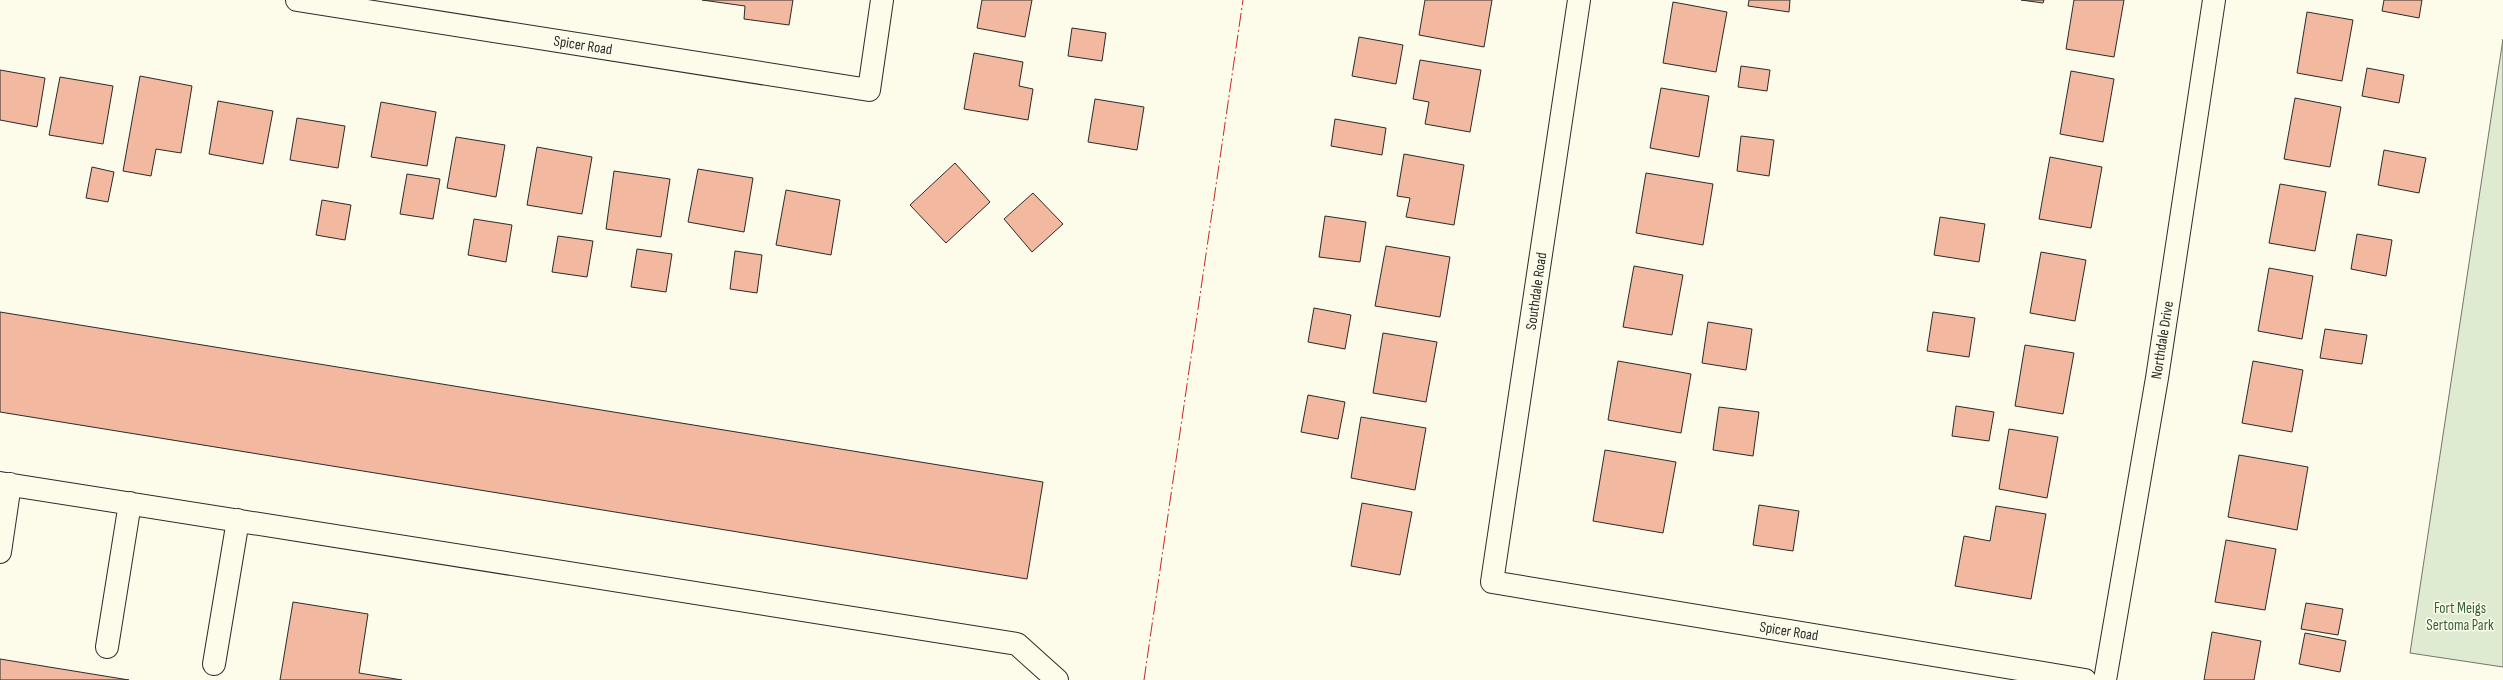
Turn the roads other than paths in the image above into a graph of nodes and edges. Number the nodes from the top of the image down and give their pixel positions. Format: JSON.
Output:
{"nodes":[{"id":1,"x":297,"y":0,"type":"edge"},
{"id":2,"x":882,"y":0,"type":"edge"},
{"id":3,"x":1579,"y":0,"type":"edge"},
{"id":4,"x":2214,"y":0,"type":"edge"},
{"id":5,"x":331,"y":3,"type":"edge"},
{"id":6,"x":5,"y":483,"type":"edge"},
{"id":7,"x":130,"y":503,"type":"junction"},
{"id":8,"x":238,"y":520,"type":"junction"},
{"id":9,"x":0,"y":552,"type":"edge"},
{"id":10,"x":1492,"y":582,"type":"joint"},
{"id":11,"x":107,"y":647,"type":"dead end"},
{"id":12,"x":214,"y":664,"type":"dead end"},
{"id":13,"x":1057,"y":680,"type":"edge"},
{"id":14,"x":2086,"y":680,"type":"edge"},
{"id":15,"x":2105,"y":680,"type":"edge"}],
"edges":[{"from":1,"to":5,"type":"street","name":"Spicer Road"},
{"from":2,"to":5,"type":"street","name":"Spicer Road"},
{"from":3,"to":10,"type":"street","name":"Southdale Road"},
{"from":4,"to":15,"type":"street","name":"Northdale Drive"},
{"from":6,"to":7,"type":"street"},
{"from":6,"to":9,"type":"street"},
{"from":7,"to":8,"type":"street"},
{"from":7,"to":11,"type":"street"},
{"from":8,"to":12,"type":"street"},
{"from":8,"to":13,"type":"street"},
{"from":10,"to":14,"type":"street","name":"Spicer Road"}]}
